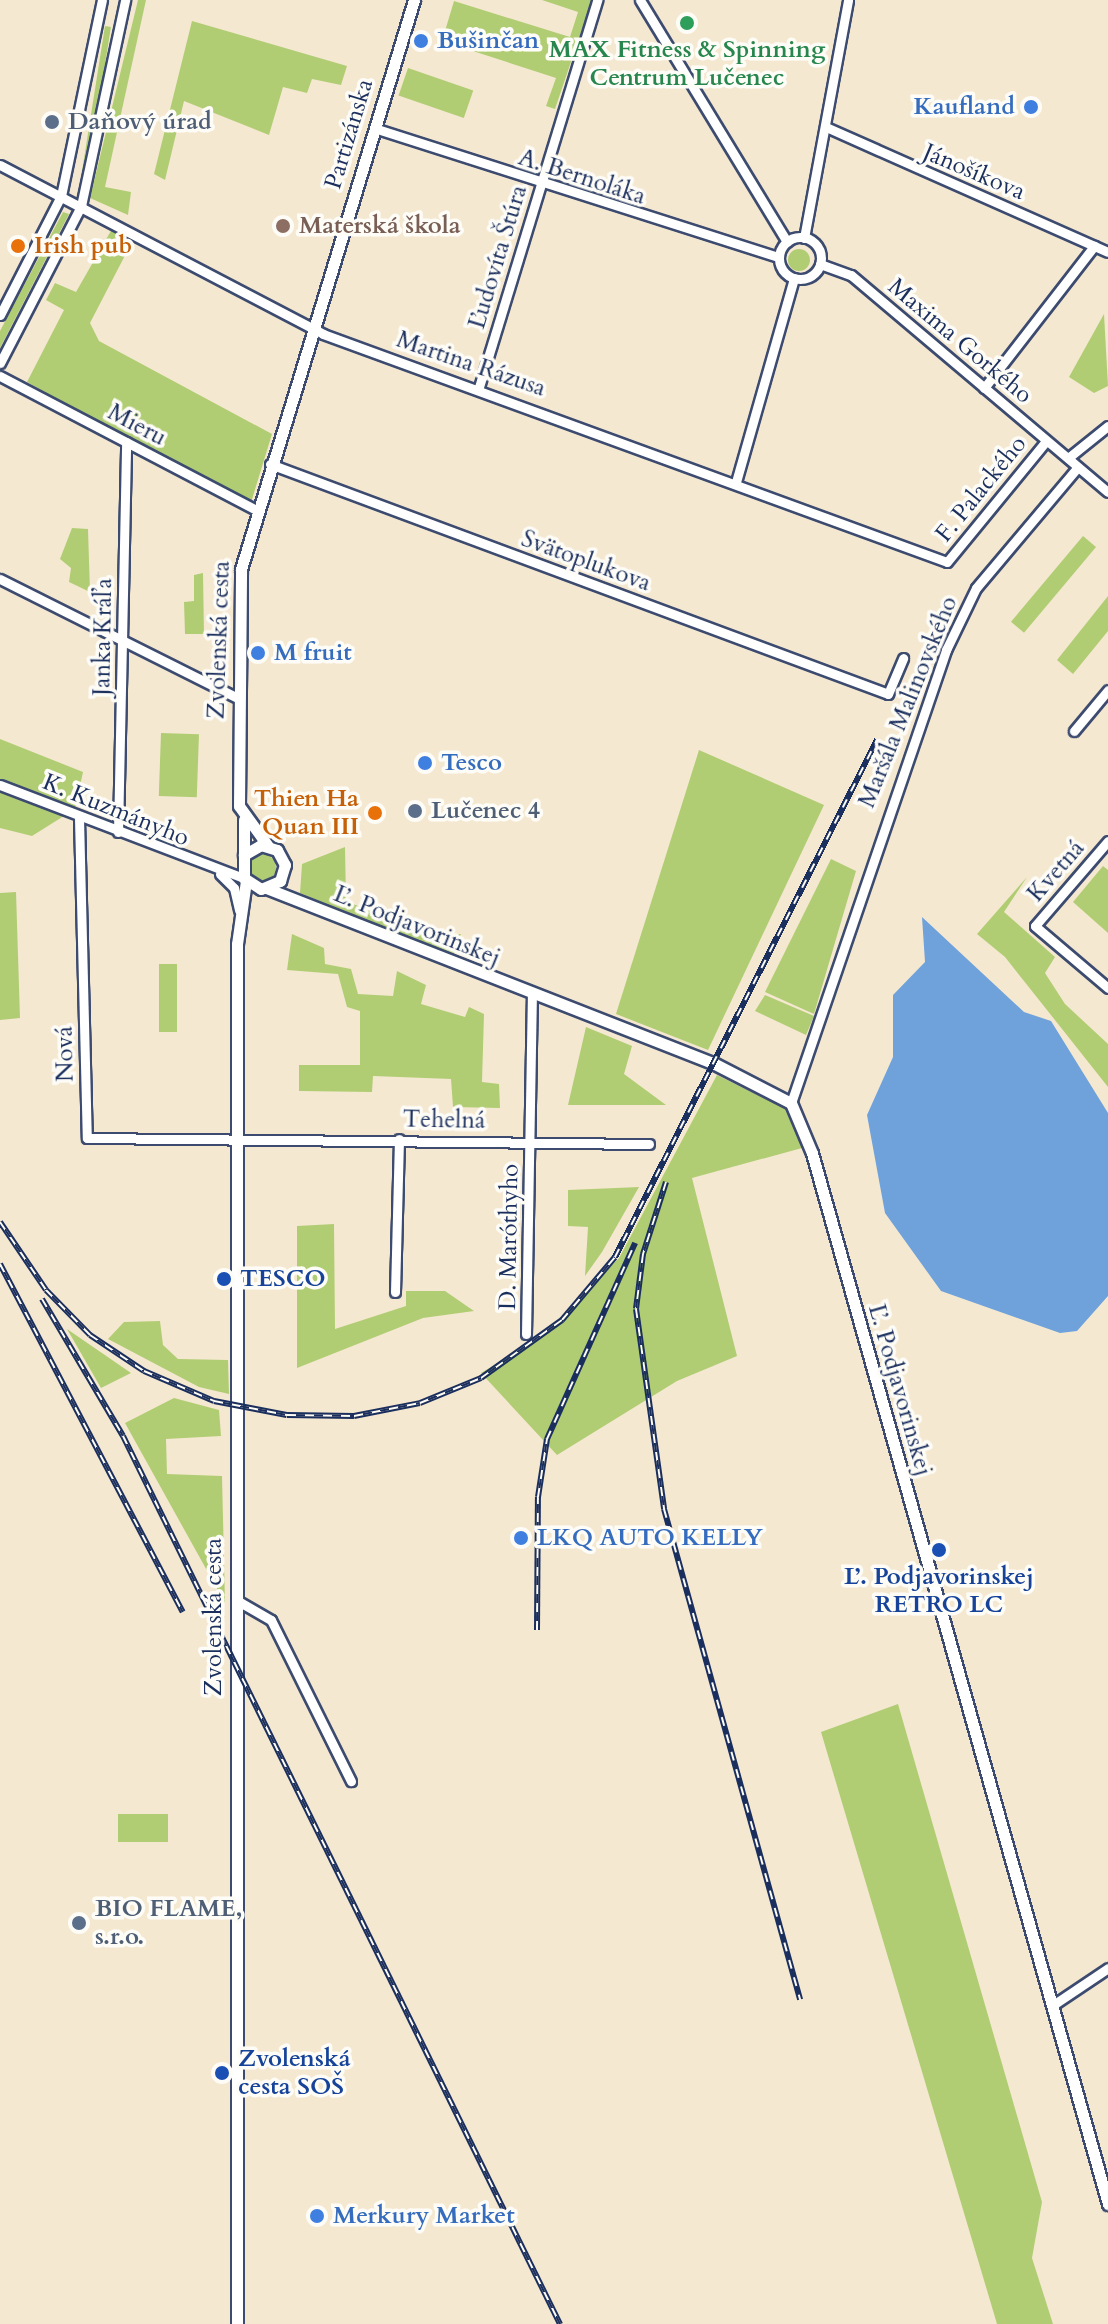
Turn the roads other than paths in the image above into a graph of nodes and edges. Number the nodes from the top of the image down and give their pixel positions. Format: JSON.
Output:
{"nodes":[{"id":1,"x":125,"y":0,"type":"edge"},
{"id":2,"x":414,"y":0,"type":"edge"},
{"id":3,"x":597,"y":0,"type":"edge"},
{"id":4,"x":640,"y":0,"type":"edge"},
{"id":5,"x":848,"y":0,"type":"edge"},
{"id":6,"x":101,"y":5,"type":"edge"},
{"id":7,"x":121,"y":13,"type":"junction"},
{"id":8,"x":826,"y":127,"type":"junction"},
{"id":9,"x":374,"y":128,"type":"junction"},
{"id":10,"x":0,"y":165,"type":"edge"},
{"id":11,"x":541,"y":186,"type":"junction"},
{"id":12,"x":61,"y":196,"type":"junction"},
{"id":13,"x":81,"y":206,"type":"junction"},
{"id":14,"x":804,"y":238,"type":"junction"},
{"id":15,"x":787,"y":242,"type":"junction"},
{"id":16,"x":1094,"y":246,"type":"junction"},
{"id":17,"x":1108,"y":252,"type":"edge"},
{"id":18,"x":779,"y":257,"type":"junction"},
{"id":19,"x":820,"y":264,"type":"junction"},
{"id":20,"x":794,"y":278,"type":"junction"},
{"id":21,"x":0,"y":315,"type":"edge"},
{"id":22,"x":311,"y":327,"type":"junction"},
{"id":23,"x":0,"y":363,"type":"edge"},
{"id":24,"x":0,"y":376,"type":"edge"},
{"id":25,"x":479,"y":387,"type":"junction"},
{"id":26,"x":984,"y":388,"type":"junction"},
{"id":27,"x":1108,"y":426,"type":"edge"},
{"id":28,"x":1046,"y":441,"type":"junction"},
{"id":29,"x":126,"y":442,"type":"junction"},
{"id":30,"x":1068,"y":458,"type":"junction"},
{"id":31,"x":270,"y":464,"type":"junction"},
{"id":32,"x":1078,"y":467,"type":"junction"},
{"id":33,"x":736,"y":482,"type":"junction"},
{"id":34,"x":1108,"y":492,"type":"edge"},
{"id":35,"x":256,"y":510,"type":"junction"},
{"id":36,"x":947,"y":562,"type":"joint"},
{"id":37,"x":0,"y":579,"type":"edge"},
{"id":38,"x":123,"y":644,"type":"junction"},
{"id":39,"x":903,"y":658,"type":"dead end"},
{"id":40,"x":1108,"y":690,"type":"edge"},
{"id":41,"x":238,"y":698,"type":"junction"},
{"id":42,"x":1074,"y":731,"type":"dead end"},
{"id":43,"x":0,"y":785,"type":"edge"},
{"id":44,"x":79,"y":818,"type":"junction"},
{"id":45,"x":244,"y":820,"type":"junction"},
{"id":46,"x":118,"y":832,"type":"junction"},
{"id":47,"x":1108,"y":841,"type":"edge"},
{"id":48,"x":268,"y":846,"type":"junction"},
{"id":49,"x":243,"y":858,"type":"junction"},
{"id":50,"x":217,"y":872,"type":"junction"},
{"id":51,"x":283,"y":876,"type":"junction"},
{"id":52,"x":245,"y":880,"type":"junction"},
{"id":53,"x":263,"y":888,"type":"junction"},
{"id":54,"x":297,"y":901,"type":"junction"},
{"id":55,"x":239,"y":910,"type":"junction"},
{"id":56,"x":1108,"y":988,"type":"edge"},
{"id":57,"x":532,"y":996,"type":"junction"},
{"id":58,"x":791,"y":1103,"type":"junction"},
{"id":59,"x":237,"y":1135,"type":"junction"},
{"id":60,"x":399,"y":1139,"type":"junction"},
{"id":61,"x":531,"y":1141,"type":"junction"},
{"id":62,"x":649,"y":1144,"type":"dead end"},
{"id":63,"x":395,"y":1292,"type":"dead end"},
{"id":64,"x":526,"y":1334,"type":"dead end"},
{"id":65,"x":238,"y":1601,"type":"junction"},
{"id":66,"x":351,"y":1781,"type":"dead end"},
{"id":67,"x":1108,"y":1968,"type":"edge"},
{"id":68,"x":1053,"y":2005,"type":"junction"},
{"id":69,"x":1108,"y":2204,"type":"edge"},
{"id":70,"x":237,"y":2324,"type":"edge"}],
"edges":[{"from":1,"to":7,"type":"street"},
{"from":2,"to":9,"type":"street","name":"Partizánska"},
{"from":3,"to":11,"type":"street","name":"Ľudovíta Štúra"},
{"from":4,"to":15,"type":"street"},
{"from":5,"to":8,"type":"street"},
{"from":6,"to":7,"type":"street"},
{"from":6,"to":12,"type":"street"},
{"from":7,"to":13,"type":"street"},
{"from":8,"to":14,"type":"street"},
{"from":8,"to":16,"type":"street","name":"Jánošíkova"},
{"from":9,"to":11,"type":"street","name":"A. Bernoláka"},
{"from":9,"to":22,"type":"street","name":"Partizánska"},
{"from":10,"to":12,"type":"street","name":"Martina Rázusa"},
{"from":11,"to":18,"type":"street","name":"A. Bernoláka"},
{"from":11,"to":25,"type":"street","name":"Ľudovíta Štúra"},
{"from":12,"to":13,"type":"street","name":"Martina Rázusa"},
{"from":12,"to":21,"type":"street"},
{"from":13,"to":22,"type":"street","name":"Martina Rázusa"},
{"from":13,"to":23,"type":"street"},
{"from":14,"to":15,"type":"street"},
{"from":14,"to":19,"type":"street"},
{"from":15,"to":18,"type":"street"},
{"from":16,"to":17,"type":"street","name":"Jánošíkova"},
{"from":16,"to":26,"type":"street"},
{"from":18,"to":20,"type":"street"},
{"from":19,"to":20,"type":"street"},
{"from":19,"to":26,"type":"street","name":"Maxima Gorkého"},
{"from":20,"to":33,"type":"street"},
{"from":22,"to":25,"type":"street","name":"Martina Rázusa"},
{"from":22,"to":31,"type":"street","name":"Zvolenská cesta"},
{"from":24,"to":29,"type":"street","name":"Mieru"},
{"from":25,"to":33,"type":"street","name":"Martina Rázusa"},
{"from":26,"to":28,"type":"street","name":"Maxima Gorkého"},
{"from":27,"to":30,"type":"street"},
{"from":28,"to":30,"type":"street","name":"Maxima Gorkého"},
{"from":28,"to":36,"type":"street","name":"F. Palackého"},
{"from":29,"to":35,"type":"street","name":"Mieru"},
{"from":29,"to":38,"type":"street","name":"Janka Kráľa"},
{"from":30,"to":32,"type":"street","name":"Maxima Gorkého"},
{"from":31,"to":35,"type":"street","name":"Zvolenská cesta"},
{"from":31,"to":39,"type":"street","name":"Svätoplukova"},
{"from":32,"to":34,"type":"street","name":"Maxima Gorkého"},
{"from":32,"to":58,"type":"street","name":"Maršála Malinovského"},
{"from":33,"to":36,"type":"street","name":"Martina Rázusa"},
{"from":35,"to":41,"type":"street","name":"Zvolenská cesta"},
{"from":37,"to":38,"type":"street"},
{"from":38,"to":41,"type":"street"},
{"from":38,"to":46,"type":"street","name":"Janka Kráľa"},
{"from":40,"to":42,"type":"street"},
{"from":41,"to":45,"type":"street","name":"Zvolenská cesta"},
{"from":43,"to":44,"type":"street","name":"K. Kuzmányho"},
{"from":44,"to":46,"type":"street","name":"K. Kuzmányho"},
{"from":44,"to":59,"type":"street","name":"Nová"},
{"from":45,"to":48,"type":"street"},
{"from":45,"to":49,"type":"street","name":"Zvolenská cesta"},
{"from":46,"to":50,"type":"street","name":"K. Kuzmányho"},
{"from":47,"to":56,"type":"street","name":"Kvetná"},
{"from":48,"to":49,"type":"street"},
{"from":48,"to":51,"type":"street"},
{"from":49,"to":50,"type":"street"},
{"from":49,"to":52,"type":"street","name":"Zvolenská cesta"},
{"from":50,"to":52,"type":"street","name":"K. Kuzmányho"},
{"from":50,"to":55,"type":"street"},
{"from":51,"to":53,"type":"street"},
{"from":51,"to":54,"type":"street","name":"Ľ. Podjavorinskej"},
{"from":52,"to":53,"type":"street"},
{"from":52,"to":55,"type":"street","name":"Zvolenská cesta"},
{"from":53,"to":54,"type":"street","name":"Ľ. Podjavorinskej"},
{"from":53,"to":55,"type":"street"},
{"from":54,"to":57,"type":"street","name":"Ľ. Podjavorinskej"},
{"from":55,"to":59,"type":"street","name":"Zvolenská cesta"},
{"from":57,"to":58,"type":"street","name":"Ľ. Podjavorinskej"},
{"from":57,"to":61,"type":"street","name":"D. Maróthyho"},
{"from":58,"to":68,"type":"street","name":"Ľ. Podjavorinskej"},
{"from":59,"to":60,"type":"street","name":"Tehelná"},
{"from":59,"to":65,"type":"street","name":"Zvolenská cesta"},
{"from":60,"to":61,"type":"street","name":"Tehelná"},
{"from":60,"to":63,"type":"street"},
{"from":61,"to":62,"type":"street","name":"Tehelná"},
{"from":61,"to":64,"type":"street","name":"D. Maróthyho"},
{"from":65,"to":66,"type":"street"},
{"from":65,"to":70,"type":"street","name":"Zvolenská cesta"},
{"from":67,"to":68,"type":"street"},
{"from":68,"to":69,"type":"street","name":"Ľ. Podjavorinskej"}]}
